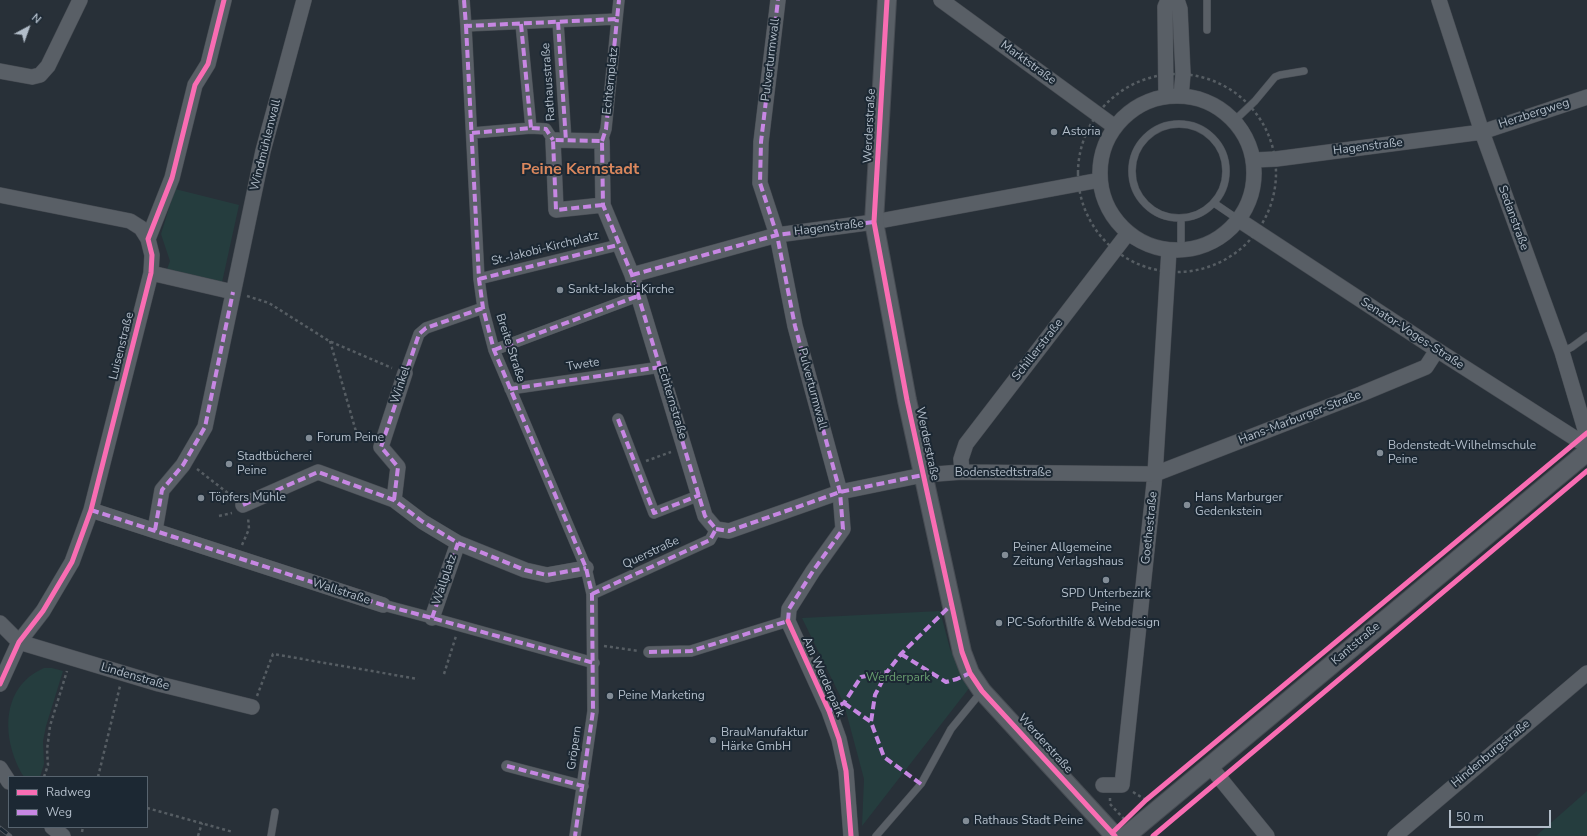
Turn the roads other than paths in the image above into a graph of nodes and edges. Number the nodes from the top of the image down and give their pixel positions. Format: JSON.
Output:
{"nodes":[{"id":1,"x":80,"y":0,"type":"edge"},
{"id":2,"x":224,"y":0,"type":"edge"},
{"id":3,"x":304,"y":0,"type":"edge"},
{"id":4,"x":464,"y":0,"type":"edge"},
{"id":5,"x":619,"y":0,"type":"edge"},
{"id":6,"x":778,"y":0,"type":"edge"},
{"id":7,"x":887,"y":0,"type":"edge"},
{"id":8,"x":940,"y":0,"type":"edge"},
{"id":9,"x":1168,"y":0,"type":"edge"},
{"id":10,"x":1177,"y":0,"type":"edge"},
{"id":11,"x":1207,"y":0,"type":"edge"},
{"id":12,"x":1439,"y":0,"type":"edge"},
{"id":13,"x":617,"y":19,"type":"junction"},
{"id":14,"x":558,"y":22,"type":"junction"},
{"id":15,"x":521,"y":24,"type":"junction"},
{"id":16,"x":466,"y":26,"type":"junction"},
{"id":17,"x":1207,"y":30,"type":"dead end"},
{"id":18,"x":0,"y":71,"type":"edge"},
{"id":19,"x":1304,"y":71,"type":"dead end"},
{"id":20,"x":1166,"y":96,"type":"junction"},
{"id":21,"x":1181,"y":96,"type":"junction"},
{"id":22,"x":1587,"y":97,"type":"edge"},
{"id":23,"x":1234,"y":121,"type":"junction"},
{"id":24,"x":1115,"y":127,"type":"junction"},
{"id":25,"x":531,"y":128,"type":"junction"},
{"id":26,"x":1482,"y":132,"type":"junction"},
{"id":27,"x":472,"y":133,"type":"junction"},
{"id":28,"x":560,"y":140,"type":"junction"},
{"id":29,"x":602,"y":141,"type":"junction"},
{"id":30,"x":1254,"y":160,"type":"junction"},
{"id":31,"x":1100,"y":180,"type":"junction"},
{"id":32,"x":0,"y":195,"type":"edge"},
{"id":33,"x":1214,"y":203,"type":"junction"},
{"id":34,"x":602,"y":205,"type":"junction"},
{"id":35,"x":1181,"y":219,"type":"junction"},
{"id":36,"x":1239,"y":220,"type":"junction"},
{"id":37,"x":874,"y":222,"type":"junction"},
{"id":38,"x":1128,"y":233,"type":"junction"},
{"id":39,"x":777,"y":235,"type":"junction"},
{"id":40,"x":148,"y":239,"type":"junction"},
{"id":41,"x":618,"y":244,"type":"junction"},
{"id":42,"x":1175,"y":250,"type":"junction"},
{"id":43,"x":151,"y":273,"type":"junction"},
{"id":44,"x":632,"y":275,"type":"junction"},
{"id":45,"x":479,"y":279,"type":"junction"},
{"id":46,"x":233,"y":292,"type":"junction"},
{"id":47,"x":638,"y":296,"type":"junction"},
{"id":48,"x":483,"y":308,"type":"junction"},
{"id":49,"x":1587,"y":336,"type":"edge"},
{"id":50,"x":494,"y":350,"type":"junction"},
{"id":51,"x":1437,"y":350,"type":"junction"},
{"id":52,"x":1562,"y":352,"type":"junction"},
{"id":53,"x":660,"y":367,"type":"junction"},
{"id":54,"x":405,"y":373,"type":"joint"},
{"id":55,"x":510,"y":389,"type":"junction"},
{"id":56,"x":618,"y":419,"type":"dead end"},
{"id":57,"x":1587,"y":436,"type":"edge"},
{"id":58,"x":1587,"y":446,"type":"edge"},
{"id":59,"x":1587,"y":452,"type":"edge"},
{"id":60,"x":962,"y":472,"type":"junction"},
{"id":61,"x":1155,"y":474,"type":"junction"},
{"id":62,"x":924,"y":475,"type":"junction"},
{"id":63,"x":840,"y":492,"type":"junction"},
{"id":64,"x":700,"y":495,"type":"junction"},
{"id":65,"x":394,"y":500,"type":"junction"},
{"id":66,"x":91,"y":510,"type":"junction"},
{"id":67,"x":241,"y":511,"type":"road end"},
{"id":68,"x":716,"y":529,"type":"junction"},
{"id":69,"x":155,"y":530,"type":"junction"},
{"id":70,"x":458,"y":543,"type":"junction"},
{"id":71,"x":586,"y":568,"type":"junction"},
{"id":72,"x":592,"y":594,"type":"junction"},
{"id":73,"x":383,"y":606,"type":"joint"},
{"id":74,"x":432,"y":618,"type":"junction"},
{"id":75,"x":788,"y":621,"type":"junction"},
{"id":76,"x":0,"y":623,"type":"edge"},
{"id":77,"x":19,"y":642,"type":"junction"},
{"id":78,"x":649,"y":652,"type":"road end"},
{"id":79,"x":594,"y":663,"type":"junction"},
{"id":80,"x":1587,"y":673,"type":"edge"},
{"id":81,"x":0,"y":684,"type":"edge"},
{"id":82,"x":982,"y":691,"type":"junction"},
{"id":83,"x":252,"y":707,"type":"road end"},
{"id":84,"x":507,"y":766,"type":"dead end"},
{"id":85,"x":1210,"y":766,"type":"junction"},
{"id":86,"x":0,"y":768,"type":"edge"},
{"id":87,"x":8,"y":780,"type":"edge"},
{"id":88,"x":1107,"y":785,"type":"road end"},
{"id":89,"x":583,"y":786,"type":"junction"},
{"id":90,"x":275,"y":812,"type":"dead end"},
{"id":91,"x":53,"y":828,"type":"edge"},
{"id":92,"x":1126,"y":828,"type":"edge"},
{"id":93,"x":63,"y":836,"type":"edge"},
{"id":94,"x":271,"y":836,"type":"edge"},
{"id":95,"x":575,"y":836,"type":"edge"},
{"id":96,"x":851,"y":836,"type":"edge"},
{"id":97,"x":876,"y":836,"type":"edge"},
{"id":98,"x":1115,"y":836,"type":"edge"},
{"id":99,"x":1267,"y":836,"type":"edge"},
{"id":100,"x":1396,"y":836,"type":"edge"}],
"edges":[{"from":1,"to":18,"type":"street"},
{"from":2,"to":40,"type":"street"},
{"from":3,"to":46,"type":"street","name":"Windmühlenwall"},
{"from":4,"to":16,"type":"street","name":"Breite Straße"},
{"from":5,"to":13,"type":"street","name":"Echternplatz"},
{"from":6,"to":39,"type":"street","name":"Pulverturmwall"},
{"from":7,"to":37,"type":"street","name":"Werderstraße"},
{"from":8,"to":24,"type":"street","name":"Marktstraße"},
{"from":9,"to":20,"type":"street"},
{"from":10,"to":21,"type":"street"},
{"from":11,"to":17,"type":"lane"},
{"from":12,"to":26,"type":"street","name":"Sedanstraße"},
{"from":13,"to":14,"type":"street"},
{"from":13,"to":29,"type":"street","name":"Echternplatz"},
{"from":14,"to":15,"type":"street"},
{"from":14,"to":28,"type":"street","name":"Rathausstraße"},
{"from":15,"to":16,"type":"street"},
{"from":15,"to":25,"type":"street"},
{"from":16,"to":27,"type":"street","name":"Breite Straße"},
{"from":19,"to":23,"type":"lane"},
{"from":20,"to":21,"type":"street"},
{"from":20,"to":24,"type":"street"},
{"from":21,"to":23,"type":"street"},
{"from":22,"to":26,"type":"street","name":"Herzbergweg"},
{"from":23,"to":30,"type":"street"},
{"from":24,"to":31,"type":"street"},
{"from":25,"to":27,"type":"street"},
{"from":25,"to":28,"type":"street"},
{"from":26,"to":30,"type":"street","name":"Hagenstraße"},
{"from":26,"to":52,"type":"street","name":"Sedanstraße"},
{"from":27,"to":45,"type":"street","name":"Breite Straße"},
{"from":28,"to":29,"type":"street"},
{"from":28,"to":34,"type":"street"},
{"from":29,"to":34,"type":"street","name":"Echternplatz"},
{"from":30,"to":36,"type":"street"},
{"from":31,"to":37,"type":"street","name":"Hagenstraße"},
{"from":31,"to":38,"type":"street"},
{"from":32,"to":40,"type":"street"},
{"from":33,"to":35,"type":"lane"},
{"from":33,"to":35,"type":"lane"},
{"from":33,"to":36,"type":"lane"},
{"from":34,"to":41,"type":"street","name":"Echternplatz"},
{"from":35,"to":42,"type":"lane"},
{"from":36,"to":42,"type":"street"},
{"from":36,"to":51,"type":"street","name":"Senator-Voges-Straße"},
{"from":37,"to":39,"type":"street","name":"Hagenstraße"},
{"from":37,"to":62,"type":"street","name":"Werderstraße"},
{"from":38,"to":42,"type":"street"},
{"from":38,"to":60,"type":"street","name":"Schillerstraße"},
{"from":39,"to":44,"type":"street","name":"Hagenstraße"},
{"from":39,"to":63,"type":"street","name":"Pulverturmwall"},
{"from":40,"to":43,"type":"street","name":"Luisenstraße"},
{"from":41,"to":44,"type":"street","name":"Echternplatz"},
{"from":41,"to":45,"type":"street","name":"St.-Jakobi-Kirchplatz"},
{"from":42,"to":61,"type":"street","name":"Goethestraße"},
{"from":43,"to":46,"type":"street"},
{"from":43,"to":66,"type":"street","name":"Luisenstraße"},
{"from":44,"to":47,"type":"street","name":"Echternstraße"},
{"from":45,"to":48,"type":"street","name":"Breite Straße"},
{"from":46,"to":69,"type":"street","name":"Windmühlenwall"},
{"from":47,"to":50,"type":"street"},
{"from":47,"to":53,"type":"street","name":"Echternstraße"},
{"from":48,"to":50,"type":"street","name":"Breite Straße"},
{"from":48,"to":54,"type":"street","name":"Winkel"},
{"from":49,"to":52,"type":"lane"},
{"from":50,"to":55,"type":"street","name":"Breite Straße"},
{"from":51,"to":58,"type":"street","name":"Senator-Voges-Straße"},
{"from":51,"to":61,"type":"street","name":"Hans-Marburger-Straße"},
{"from":52,"to":57,"type":"street","name":"Sedanstraße"},
{"from":53,"to":55,"type":"street","name":"Twete"},
{"from":53,"to":64,"type":"street","name":"Echternstraße"},
{"from":54,"to":65,"type":"street","name":"Winkel"},
{"from":55,"to":71,"type":"street","name":"Breite Straße"},
{"from":56,"to":64,"type":"street"},
{"from":59,"to":85,"type":"street","name":"Kantstraße"},
{"from":60,"to":61,"type":"street","name":"Bodenstedtstraße"},
{"from":60,"to":62,"type":"street","name":"Bodenstedtstraße"},
{"from":61,"to":88,"type":"street","name":"Goethestraße"},
{"from":62,"to":63,"type":"street","name":"Bodenstedtstraße"},
{"from":62,"to":82,"type":"street","name":"Werderstraße"},
{"from":63,"to":68,"type":"street","name":"Bodenstedtstraße"},
{"from":63,"to":75,"type":"street","name":"Pulverturmwall"},
{"from":64,"to":68,"type":"street","name":"Echternstraße"},
{"from":65,"to":67,"type":"street"},
{"from":65,"to":70,"type":"street"},
{"from":66,"to":69,"type":"street","name":"Wallstraße"},
{"from":66,"to":77,"type":"street","name":"Luisenstraße"},
{"from":68,"to":72,"type":"street","name":"Querstraße"},
{"from":69,"to":73,"type":"street","name":"Wallstraße"},
{"from":70,"to":71,"type":"street"},
{"from":70,"to":74,"type":"street","name":"Wallplatz"},
{"from":71,"to":72,"type":"street","name":"Breite Straße"},
{"from":72,"to":79,"type":"street","name":"Breite Straße"},
{"from":73,"to":74,"type":"street","name":"Wallstraße"},
{"from":74,"to":79,"type":"street","name":"Wallstraße"},
{"from":75,"to":78,"type":"street"},
{"from":75,"to":96,"type":"street","name":"Am Werderpark"},
{"from":76,"to":77,"type":"street"},
{"from":77,"to":81,"type":"street","name":"Luisenstraße"},
{"from":77,"to":83,"type":"street","name":"Lindenstraße"},
{"from":79,"to":89,"type":"street","name":"Gröpern"},
{"from":80,"to":100,"type":"street","name":"Hindenburgstraße"},
{"from":82,"to":97,"type":"lane"},
{"from":82,"to":98,"type":"street","name":"Werderstraße"},
{"from":84,"to":89,"type":"street"},
{"from":85,"to":92,"type":"street","name":"Kantstraße"},
{"from":85,"to":99,"type":"street"},
{"from":86,"to":87,"type":"street"},
{"from":89,"to":95,"type":"street","name":"Gröpern"},
{"from":90,"to":94,"type":"lane"},
{"from":91,"to":93,"type":"street"}]}
